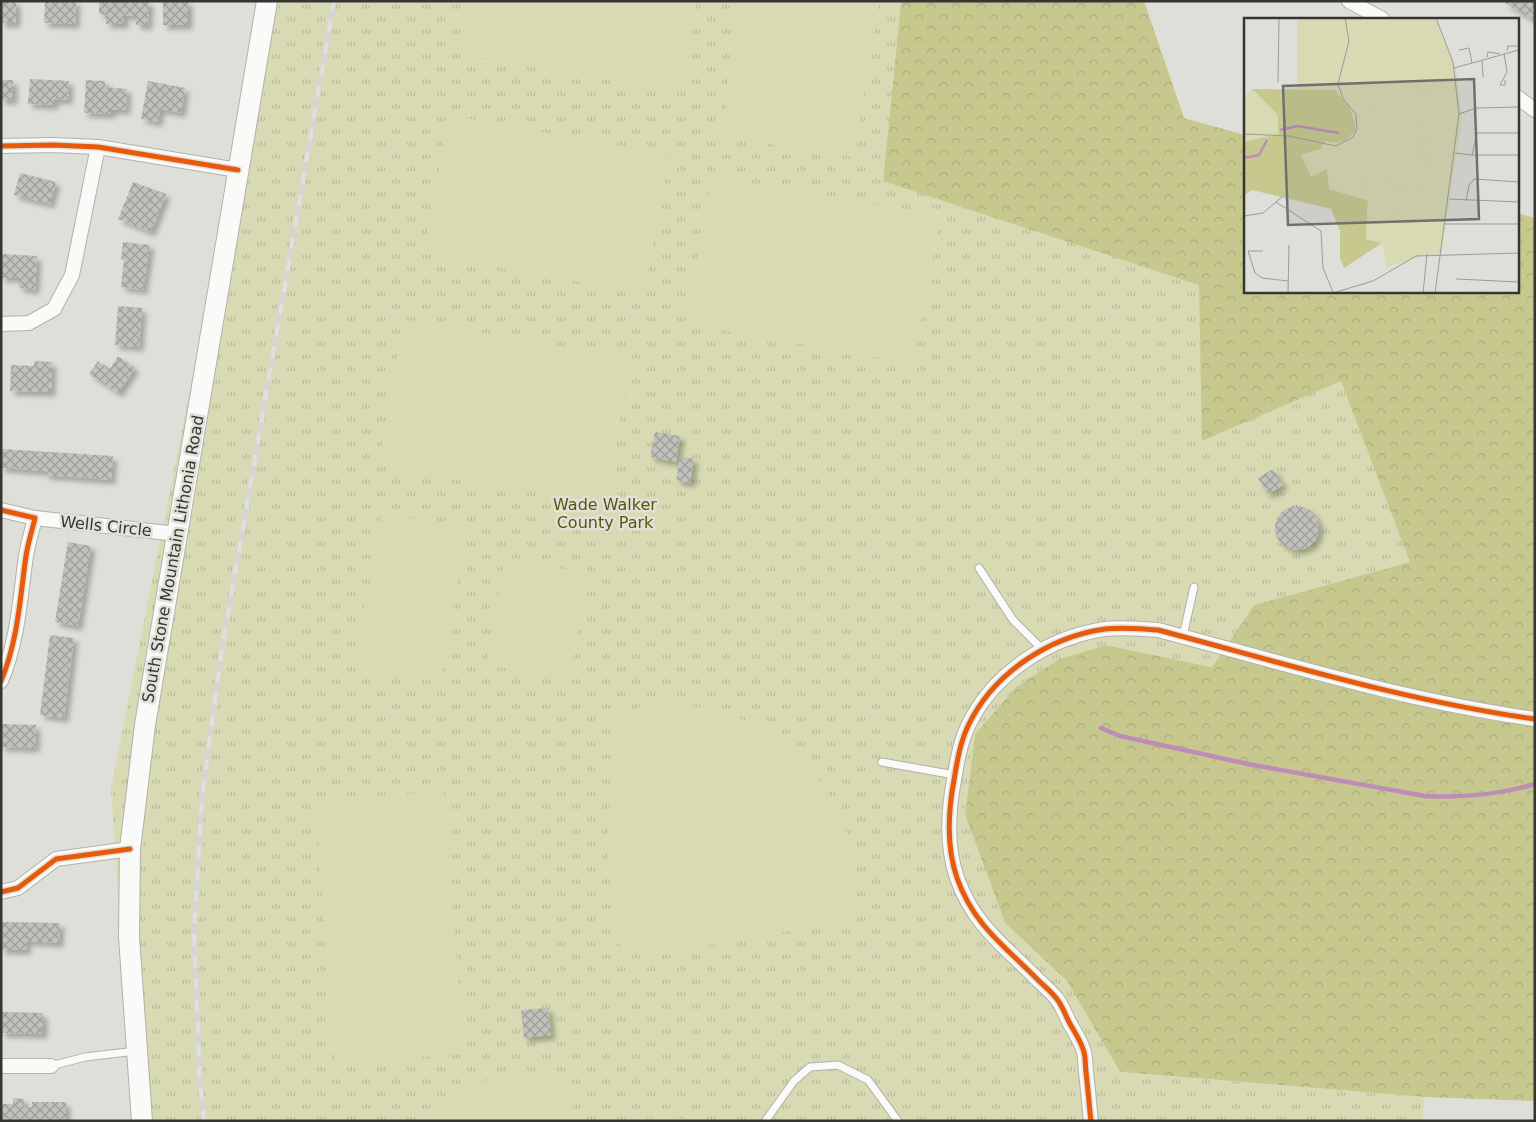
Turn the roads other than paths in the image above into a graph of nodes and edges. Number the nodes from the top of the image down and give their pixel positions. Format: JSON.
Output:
{"nodes":[{"id":1,"x":267,"y":1,"type":"edge"},
{"id":2,"x":1349,"y":1,"type":"edge"},
{"id":3,"x":1380,"y":18,"type":"edge"},
{"id":4,"x":1518,"y":98,"type":"edge"},
{"id":5,"x":1535,"y":110,"type":"edge"},
{"id":6,"x":1,"y":146,"type":"edge"},
{"id":7,"x":98,"y":147,"type":"junction"},
{"id":8,"x":238,"y":170,"type":"junction"},
{"id":9,"x":1,"y":324,"type":"edge"},
{"id":10,"x":1,"y":510,"type":"edge"},
{"id":11,"x":35,"y":518,"type":"junction"},
{"id":12,"x":177,"y":534,"type":"junction"},
{"id":13,"x":979,"y":568,"type":"dead end"},
{"id":14,"x":1194,"y":587,"type":"dead end"},
{"id":15,"x":1183,"y":636,"type":"junction"},
{"id":16,"x":1043,"y":650,"type":"junction"},
{"id":17,"x":1,"y":681,"type":"edge"},
{"id":18,"x":1535,"y":719,"type":"edge"},
{"id":19,"x":882,"y":762,"type":"dead end"},
{"id":20,"x":955,"y":775,"type":"junction"},
{"id":21,"x":130,"y":849,"type":"junction"},
{"id":22,"x":1,"y":892,"type":"edge"},
{"id":23,"x":136,"y":1050,"type":"junction"},
{"id":24,"x":1,"y":1066,"type":"edge"},
{"id":25,"x":51,"y":1066,"type":"joint"},
{"id":26,"x":766,"y":1120,"type":"edge"},
{"id":27,"x":142,"y":1121,"type":"edge"},
{"id":28,"x":898,"y":1121,"type":"edge"},
{"id":29,"x":1091,"y":1121,"type":"edge"}],
"edges":[{"from":1,"to":8,"type":"main road","name":"South Stone Mountain Lithonia Road"},
{"from":2,"to":3,"type":"street"},
{"from":4,"to":5,"type":"street"},
{"from":6,"to":7,"type":"street"},
{"from":7,"to":8,"type":"street"},
{"from":7,"to":9,"type":"street"},
{"from":8,"to":12,"type":"main road","name":"South Stone Mountain Lithonia Road"},
{"from":10,"to":11,"type":"street","name":"Wells Circle"},
{"from":11,"to":12,"type":"street","name":"Wells Circle"},
{"from":11,"to":17,"type":"street"},
{"from":12,"to":21,"type":"main road","name":"South Stone Mountain Lithonia Road"},
{"from":13,"to":16,"type":"lane"},
{"from":14,"to":15,"type":"lane"},
{"from":15,"to":16,"type":"street"},
{"from":15,"to":18,"type":"street"},
{"from":16,"to":20,"type":"street"},
{"from":19,"to":20,"type":"lane"},
{"from":20,"to":29,"type":"street"},
{"from":21,"to":22,"type":"street"},
{"from":21,"to":23,"type":"main road","name":"South Stone Mountain Lithonia Road"},
{"from":23,"to":25,"type":"lane"},
{"from":23,"to":27,"type":"main road","name":"South Stone Mountain Lithonia Road"},
{"from":24,"to":25,"type":"street"},
{"from":26,"to":28,"type":"lane"}]}
